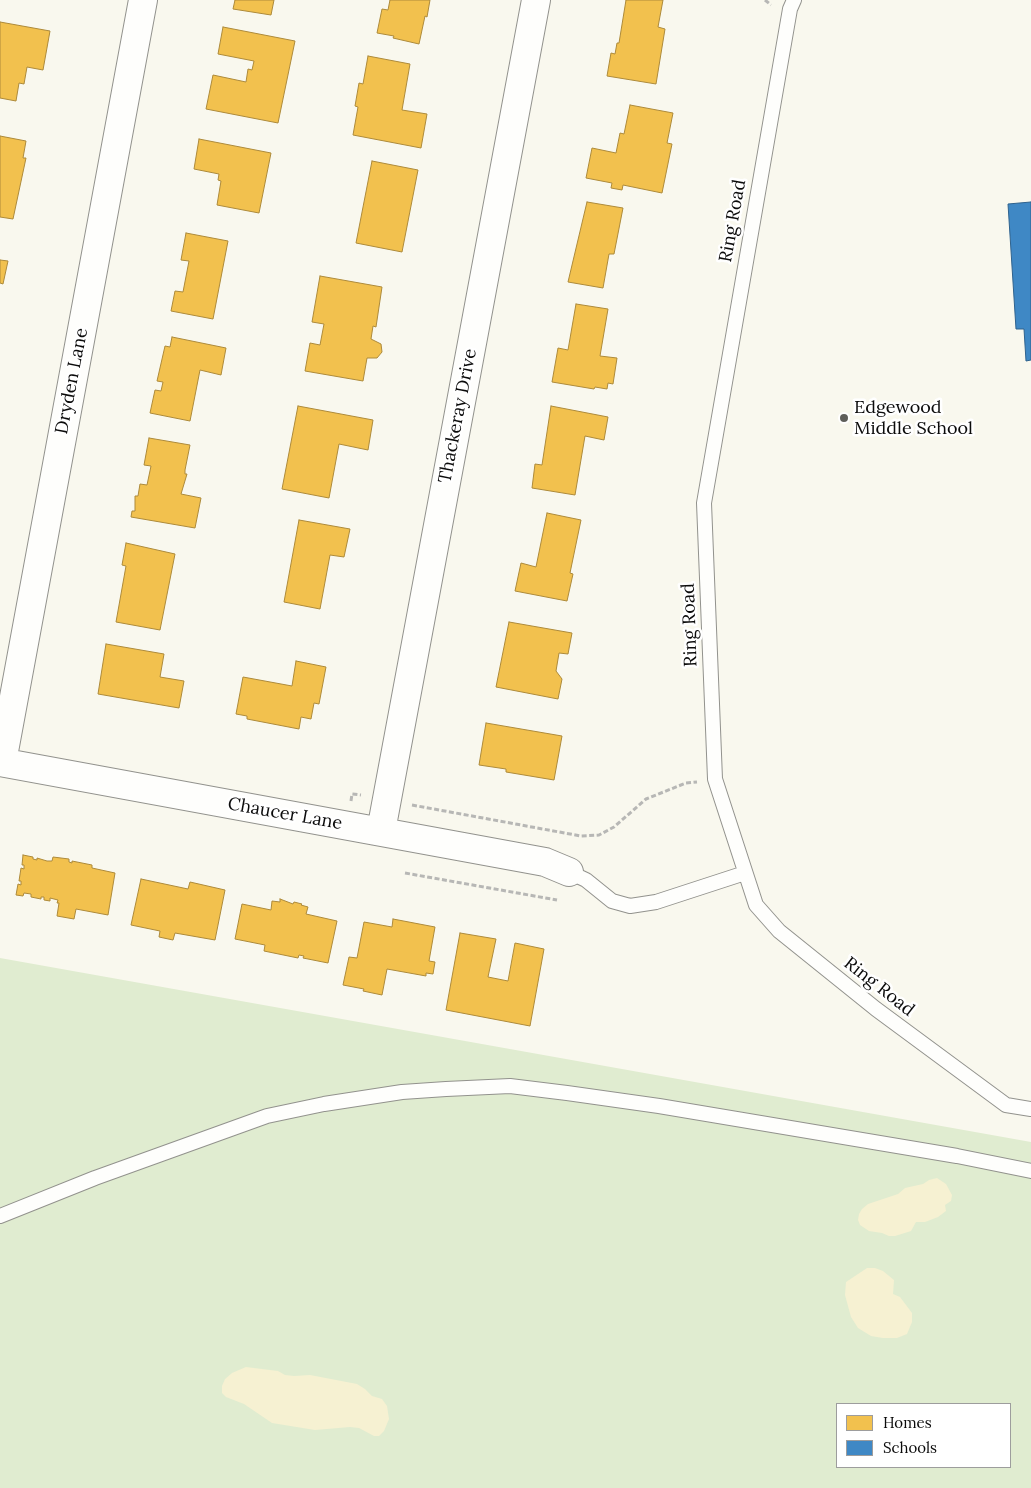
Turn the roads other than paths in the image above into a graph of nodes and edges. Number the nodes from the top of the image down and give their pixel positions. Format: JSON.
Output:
{"nodes":[{"id":1,"x":143,"y":0,"type":"edge"},
{"id":2,"x":536,"y":0,"type":"edge"},
{"id":3,"x":794,"y":0,"type":"edge"},
{"id":4,"x":1,"y":762,"type":"edge"},
{"id":5,"x":381,"y":831,"type":"junction"},
{"id":6,"x":569,"y":872,"type":"joint"},
{"id":7,"x":745,"y":873,"type":"junction"},
{"id":8,"x":1031,"y":1109,"type":"edge"},
{"id":9,"x":1031,"y":1171,"type":"edge"},
{"id":10,"x":0,"y":1216,"type":"edge"}],
"edges":[{"from":1,"to":4,"type":"street","name":"Dryden Lane"},
{"from":2,"to":5,"type":"street","name":"Thackeray Drive"},
{"from":3,"to":7,"type":"lane","name":"Ring Road"},
{"from":4,"to":5,"type":"street","name":"Chaucer Lane"},
{"from":5,"to":6,"type":"street","name":"Chaucer Lane"},
{"from":6,"to":7,"type":"lane"},
{"from":7,"to":8,"type":"lane","name":"Ring Road"},
{"from":9,"to":10,"type":"lane"}]}
